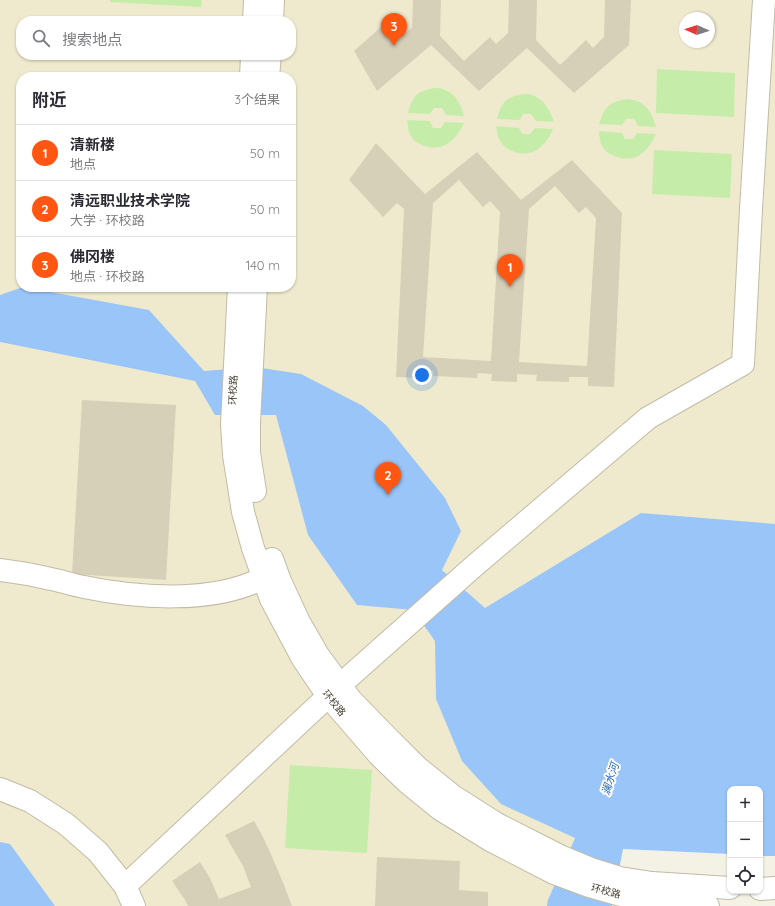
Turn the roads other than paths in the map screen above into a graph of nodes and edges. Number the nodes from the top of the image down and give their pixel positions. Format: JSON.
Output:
{"nodes":[{"id":1,"x":255,"y":0,"type":"edge"},
{"id":2,"x":273,"y":0,"type":"edge"},
{"id":3,"x":764,"y":0,"type":"edge"},
{"id":4,"x":254,"y":16,"type":"edge"},
{"id":5,"x":272,"y":16,"type":"edge"},
{"id":6,"x":252,"y":60,"type":"edge"},
{"id":7,"x":270,"y":60,"type":"edge"},
{"id":8,"x":251,"y":72,"type":"edge"},
{"id":9,"x":268,"y":72,"type":"edge"},
{"id":10,"x":239,"y":292,"type":"edge"},
{"id":11,"x":255,"y":292,"type":"edge"},
{"id":12,"x":243,"y":363,"type":"junction"},
{"id":13,"x":240,"y":423,"type":"junction"},
{"id":14,"x":0,"y":570,"type":"edge"},
{"id":15,"x":263,"y":578,"type":"junction"},
{"id":16,"x":334,"y":690,"type":"junction"},
{"id":17,"x":0,"y":789,"type":"edge"},
{"id":18,"x":125,"y":886,"type":"junction"},
{"id":19,"x":619,"y":886,"type":"junction"},
{"id":20,"x":727,"y":888,"type":"edge"},
{"id":21,"x":775,"y":888,"type":"edge"},
{"id":22,"x":763,"y":889,"type":"edge"},
{"id":23,"x":134,"y":906,"type":"edge"},
{"id":24,"x":708,"y":906,"type":"edge"}],
"edges":[{"from":1,"to":4,"type":"street"},
{"from":2,"to":5,"type":"street"},
{"from":3,"to":16,"type":"street"},
{"from":6,"to":8,"type":"street"},
{"from":7,"to":9,"type":"street"},
{"from":10,"to":12,"type":"street","name":"环校路"},
{"from":11,"to":12,"type":"street","name":"环校路"},
{"from":12,"to":13,"type":"street","name":"环校路"},
{"from":13,"to":15,"type":"street","name":"环校路"},
{"from":13,"to":16,"type":"street","name":"环校路"},
{"from":14,"to":15,"type":"street"},
{"from":15,"to":16,"type":"street","name":"环校路"},
{"from":16,"to":18,"type":"street"},
{"from":16,"to":19,"type":"street","name":"环校路"},
{"from":17,"to":18,"type":"street"},
{"from":18,"to":23,"type":"street"},
{"from":19,"to":20,"type":"street","name":"环校路"},
{"from":19,"to":24,"type":"street","name":"环校路"},
{"from":21,"to":22,"type":"street"}]}
